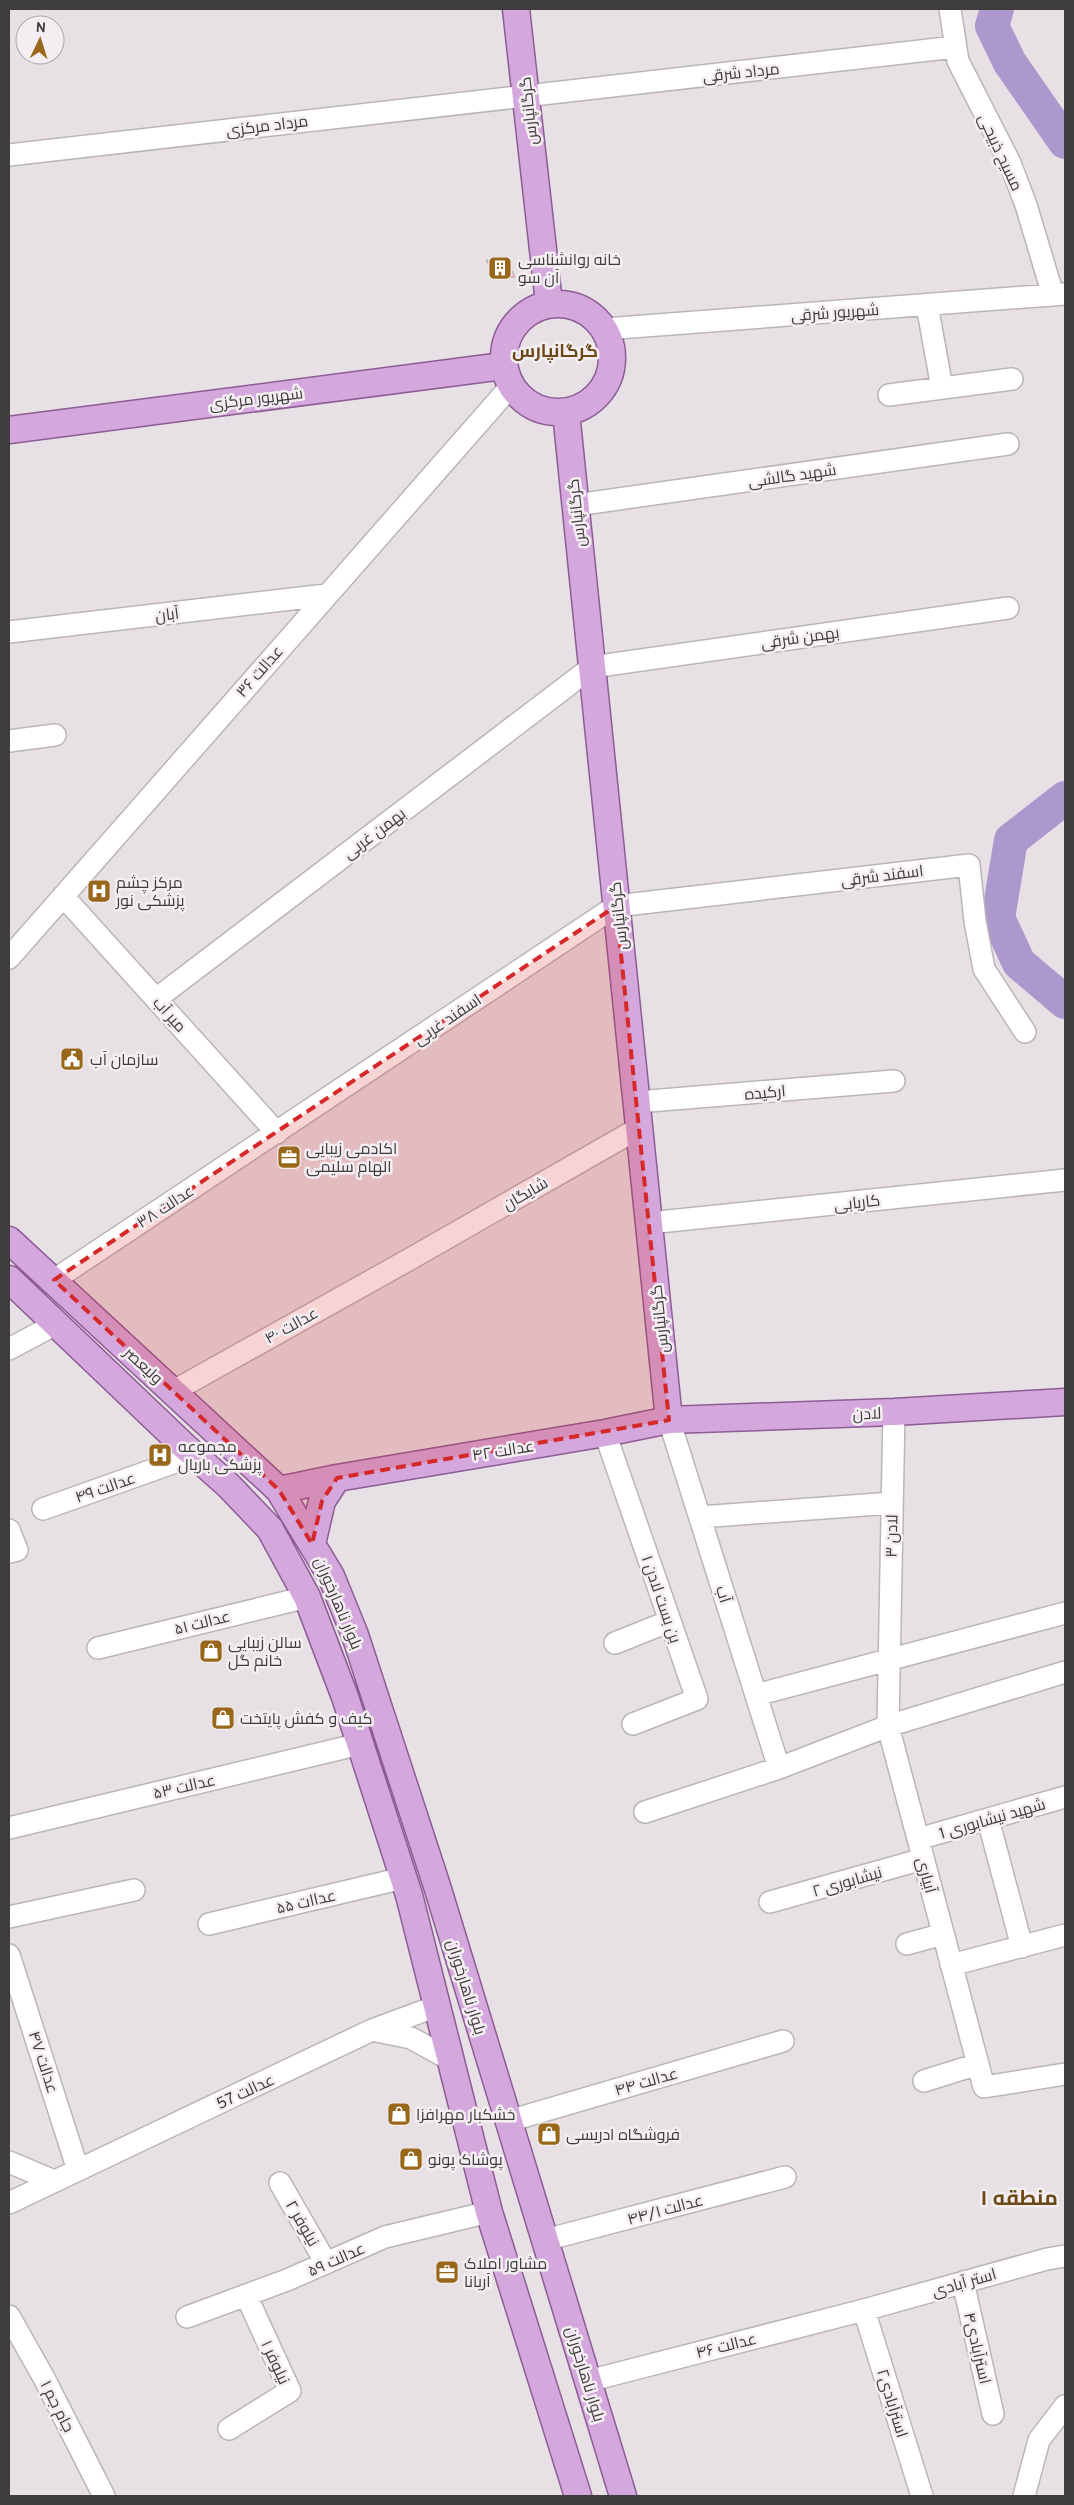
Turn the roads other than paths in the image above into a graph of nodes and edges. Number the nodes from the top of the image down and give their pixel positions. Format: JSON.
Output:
{"nodes":[{"id":1,"x":516,"y":9,"type":"edge"},
{"id":2,"x":950,"y":9,"type":"edge"},
{"id":3,"x":955,"y":47,"type":"junction"},
{"id":4,"x":526,"y":96,"type":"junction"},
{"id":5,"x":9,"y":155,"type":"edge"},
{"id":6,"x":1059,"y":295,"type":"edge"},
{"id":7,"x":549,"y":303,"type":"junction"},
{"id":8,"x":927,"y":305,"type":"junction"},
{"id":9,"x":605,"y":329,"type":"junction"},
{"id":10,"x":507,"y":376,"type":"junction"},
{"id":11,"x":1012,"y":379,"type":"dead end"},
{"id":12,"x":942,"y":388,"type":"junction"},
{"id":13,"x":889,"y":395,"type":"dead end"},
{"id":14,"x":566,"y":412,"type":"junction"},
{"id":15,"x":9,"y":430,"type":"edge"},
{"id":16,"x":1008,"y":444,"type":"dead end"},
{"id":17,"x":576,"y":505,"type":"junction"},
{"id":18,"x":326,"y":595,"type":"junction"},
{"id":19,"x":1008,"y":608,"type":"dead end"},
{"id":20,"x":9,"y":632,"type":"edge"},
{"id":21,"x":592,"y":667,"type":"junction"},
{"id":22,"x":55,"y":735,"type":"dead end"},
{"id":23,"x":9,"y":741,"type":"edge"},
{"id":24,"x":62,"y":896,"type":"junction"},
{"id":25,"x":616,"y":906,"type":"junction"},
{"id":26,"x":9,"y":958,"type":"edge"},
{"id":27,"x":156,"y":999,"type":"junction"},
{"id":28,"x":1025,"y":1032,"type":"dead end"},
{"id":29,"x":894,"y":1081,"type":"dead end"},
{"id":30,"x":638,"y":1115,"type":"junction"},
{"id":31,"x":277,"y":1133,"type":"junction"},
{"id":32,"x":1065,"y":1180,"type":"edge"},
{"id":33,"x":649,"y":1223,"type":"junction"},
{"id":34,"x":9,"y":1240,"type":"edge"},
{"id":35,"x":410,"y":1259,"type":"joint"},
{"id":36,"x":9,"y":1278,"type":"edge"},
{"id":37,"x":54,"y":1280,"type":"junction"},
{"id":38,"x":56,"y":1324,"type":"junction"},
{"id":39,"x":9,"y":1349,"type":"edge"},
{"id":40,"x":172,"y":1392,"type":"junction"},
{"id":41,"x":1065,"y":1402,"type":"edge"},
{"id":42,"x":894,"y":1412,"type":"junction"},
{"id":43,"x":669,"y":1420,"type":"junction"},
{"id":44,"x":604,"y":1433,"type":"junction"},
{"id":45,"x":195,"y":1456,"type":"junction"},
{"id":46,"x":337,"y":1478,"type":"junction"},
{"id":47,"x":279,"y":1490,"type":"junction"},
{"id":48,"x":892,"y":1503,"type":"junction"},
{"id":49,"x":42,"y":1509,"type":"dead end"},
{"id":50,"x":700,"y":1517,"type":"junction"},
{"id":51,"x":270,"y":1529,"type":"joint"},
{"id":52,"x":9,"y":1530,"type":"edge"},
{"id":53,"x":312,"y":1544,"type":"junction"},
{"id":54,"x":9,"y":1552,"type":"edge"},
{"id":55,"x":307,"y":1597,"type":"junction"},
{"id":56,"x":1065,"y":1613,"type":"edge"},
{"id":57,"x":670,"y":1622,"type":"junction"},
{"id":58,"x":615,"y":1643,"type":"dead end"},
{"id":59,"x":98,"y":1648,"type":"dead end"},
{"id":60,"x":889,"y":1659,"type":"junction"},
{"id":61,"x":1065,"y":1672,"type":"edge"},
{"id":62,"x":756,"y":1695,"type":"junction"},
{"id":63,"x":633,"y":1724,"type":"dead end"},
{"id":64,"x":888,"y":1726,"type":"junction"},
{"id":65,"x":360,"y":1744,"type":"junction"},
{"id":66,"x":779,"y":1768,"type":"junction"},
{"id":67,"x":1065,"y":1797,"type":"edge"},
{"id":68,"x":645,"y":1812,"type":"dead end"},
{"id":69,"x":988,"y":1819,"type":"junction"},
{"id":70,"x":9,"y":1828,"type":"edge"},
{"id":71,"x":921,"y":1849,"type":"junction"},
{"id":72,"x":404,"y":1878,"type":"junction"},
{"id":73,"x":134,"y":1890,"type":"dead end"},
{"id":74,"x":770,"y":1902,"type":"dead end"},
{"id":75,"x":9,"y":1917,"type":"edge"},
{"id":76,"x":209,"y":1924,"type":"dead end"},
{"id":77,"x":943,"y":1934,"type":"junction"},
{"id":78,"x":1065,"y":1935,"type":"edge"},
{"id":79,"x":907,"y":1944,"type":"dead end"},
{"id":80,"x":1022,"y":1947,"type":"junction"},
{"id":81,"x":9,"y":1955,"type":"edge"},
{"id":82,"x":952,"y":1965,"type":"junction"},
{"id":83,"x":470,"y":1995,"type":"junction"},
{"id":84,"x":437,"y":2006,"type":"junction"},
{"id":85,"x":18,"y":2012,"type":"edge"},
{"id":86,"x":372,"y":2030,"type":"junction"},
{"id":87,"x":783,"y":2041,"type":"dead end"},
{"id":88,"x":451,"y":2060,"type":"junction"},
{"id":89,"x":978,"y":2064,"type":"junction"},
{"id":90,"x":1065,"y":2074,"type":"edge"},
{"id":91,"x":924,"y":2081,"type":"dead end"},
{"id":92,"x":509,"y":2121,"type":"junction"},
{"id":93,"x":9,"y":2162,"type":"edge"},
{"id":94,"x":78,"y":2170,"type":"junction"},
{"id":95,"x":785,"y":2177,"type":"dead end"},
{"id":96,"x":54,"y":2181,"type":"junction"},
{"id":97,"x":280,"y":2183,"type":"dead end"},
{"id":98,"x":9,"y":2203,"type":"edge"},
{"id":99,"x":489,"y":2212,"type":"junction"},
{"id":100,"x":545,"y":2240,"type":"junction"},
{"id":101,"x":1065,"y":2256,"type":"edge"},
{"id":102,"x":326,"y":2263,"type":"junction"},
{"id":103,"x":963,"y":2282,"type":"junction"},
{"id":104,"x":246,"y":2296,"type":"junction"},
{"id":105,"x":864,"y":2310,"type":"junction"},
{"id":106,"x":9,"y":2316,"type":"edge"},
{"id":107,"x":187,"y":2317,"type":"dead end"},
{"id":108,"x":588,"y":2381,"type":"junction"},
{"id":109,"x":1065,"y":2406,"type":"edge"},
{"id":110,"x":993,"y":2414,"type":"dead end"},
{"id":111,"x":229,"y":2429,"type":"dead end"},
{"id":112,"x":104,"y":2496,"type":"edge"},
{"id":113,"x":578,"y":2496,"type":"edge"},
{"id":114,"x":623,"y":2496,"type":"edge"},
{"id":115,"x":922,"y":2496,"type":"edge"},
{"id":116,"x":1024,"y":2496,"type":"edge"}],
"edges":[{"from":1,"to":4,"type":"main road","name":"گرگانپارس"},
{"from":2,"to":3,"type":"street","name":"مسیح ذبیحی"},
{"from":3,"to":4,"type":"street","name":"مرداد شرقی"},
{"from":3,"to":6,"type":"street","name":"مسیح ذبیحی"},
{"from":4,"to":5,"type":"street","name":"مرداد مرکزی"},
{"from":4,"to":7,"type":"main road","name":"گرگانپارس"},
{"from":6,"to":8,"type":"street","name":"شهریور شرقی"},
{"from":7,"to":9,"type":"main road"},
{"from":7,"to":10,"type":"main road"},
{"from":8,"to":9,"type":"street","name":"شهریور شرقی"},
{"from":8,"to":12,"type":"street"},
{"from":9,"to":14,"type":"main road"},
{"from":10,"to":14,"type":"main road"},
{"from":10,"to":15,"type":"main road","name":"شهریور مرکزی"},
{"from":10,"to":18,"type":"street","name":"عدالت ۳۶"},
{"from":11,"to":12,"type":"street"},
{"from":12,"to":13,"type":"street"},
{"from":14,"to":17,"type":"main road","name":"گرگانپارس"},
{"from":16,"to":17,"type":"street","name":"شهید گالشی"},
{"from":17,"to":21,"type":"main road","name":"گرگانپارس"},
{"from":18,"to":20,"type":"street","name":"آبان"},
{"from":18,"to":24,"type":"street","name":"عدالت ۳۶"},
{"from":19,"to":21,"type":"street","name":"بهمن شرقی"},
{"from":21,"to":25,"type":"main road","name":"گرگانپارس"},
{"from":21,"to":27,"type":"street","name":"بهمن غربی"},
{"from":22,"to":23,"type":"street"},
{"from":24,"to":26,"type":"street","name":"عدالت ۳۶"},
{"from":24,"to":27,"type":"street","name":"میر آب"},
{"from":25,"to":28,"type":"street","name":"اسفند شرقی"},
{"from":25,"to":30,"type":"main road","name":"گرگانپارس"},
{"from":25,"to":31,"type":"street","name":"اسفند غربی"},
{"from":27,"to":31,"type":"street","name":"میر آب"},
{"from":29,"to":30,"type":"street","name":"ارکیده"},
{"from":30,"to":33,"type":"main road","name":"گرگانپارس"},
{"from":30,"to":35,"type":"street","name":"شایگان"},
{"from":31,"to":37,"type":"street","name":"عدالت ۳۸"},
{"from":32,"to":33,"type":"street","name":"کاریابی"},
{"from":33,"to":43,"type":"main road","name":"گرگانپارس"},
{"from":34,"to":37,"type":"main road","name":"ولیعصر"},
{"from":35,"to":40,"type":"street","name":"عدالت ۴۰"},
{"from":36,"to":38,"type":"main road","name":"ولیعصر"},
{"from":37,"to":40,"type":"main road","name":"ولیعصر"},
{"from":38,"to":39,"type":"street"},
{"from":38,"to":45,"type":"main road","name":"ولیعصر"},
{"from":40,"to":47,"type":"main road","name":"ولیعصر"},
{"from":41,"to":42,"type":"main road","name":"لادن"},
{"from":42,"to":43,"type":"main road","name":"لادن"},
{"from":42,"to":48,"type":"street","name":"۳ لادن"},
{"from":43,"to":44,"type":"main road","name":"عدالت ۴۲"},
{"from":43,"to":50,"type":"street","name":"آب"},
{"from":44,"to":46,"type":"main road","name":"عدالت ۴۲"},
{"from":44,"to":57,"type":"street","name":"۱ بن بست لادن"},
{"from":45,"to":49,"type":"street","name":"عدالت ۴۹"},
{"from":45,"to":51,"type":"main road","name":"ولیعصر"},
{"from":46,"to":47,"type":"main road","name":"عدالت ۴۲"},
{"from":46,"to":53,"type":"main road"},
{"from":47,"to":53,"type":"main road","name":"بلوار ناهارخوران"},
{"from":48,"to":50,"type":"street"},
{"from":48,"to":60,"type":"street","name":"۳ لادن"},
{"from":50,"to":62,"type":"street","name":"آب"},
{"from":51,"to":55,"type":"main road","name":"بلوار ناهارخوران"},
{"from":52,"to":54,"type":"street"},
{"from":53,"to":83,"type":"main road","name":"بلوار ناهارخوران"},
{"from":55,"to":59,"type":"street","name":"عدالت ۵۱"},
{"from":55,"to":65,"type":"main road","name":"بلوار ناهارخوران"},
{"from":56,"to":60,"type":"street"},
{"from":57,"to":58,"type":"street"},
{"from":57,"to":63,"type":"street","name":"۱ بن بست لادن"},
{"from":60,"to":62,"type":"street"},
{"from":60,"to":64,"type":"street","name":"آبیاری"},
{"from":61,"to":64,"type":"street"},
{"from":62,"to":66,"type":"street","name":"آب"},
{"from":64,"to":66,"type":"street"},
{"from":64,"to":71,"type":"street","name":"آبیاری"},
{"from":65,"to":70,"type":"street","name":"عدالت ۵۳"},
{"from":65,"to":72,"type":"main road","name":"بلوار ناهارخوران"},
{"from":66,"to":68,"type":"street"},
{"from":67,"to":69,"type":"street","name":"شهید نیشابوری 1"},
{"from":69,"to":71,"type":"street","name":"شهید نیشابوری 1"},
{"from":69,"to":80,"type":"street"},
{"from":71,"to":74,"type":"street","name":"نیشابوری ۲"},
{"from":71,"to":77,"type":"street","name":"آبیاری"},
{"from":72,"to":76,"type":"street","name":"عداات ۵۵"},
{"from":72,"to":84,"type":"main road","name":"بلوار ناهارخوران"},
{"from":73,"to":75,"type":"street"},
{"from":77,"to":79,"type":"street"},
{"from":77,"to":82,"type":"street","name":"آبیاری"},
{"from":78,"to":80,"type":"street"},
{"from":80,"to":82,"type":"street"},
{"from":81,"to":85,"type":"street","name":"عدالت ۴۷"},
{"from":82,"to":89,"type":"street","name":"آبیاری"},
{"from":83,"to":84,"type":"main road"},
{"from":83,"to":92,"type":"main road","name":"بلوار ناهارخوران"},
{"from":84,"to":86,"type":"street","name":"عدالت 57"},
{"from":84,"to":88,"type":"main road","name":"بلوار ناهارخوران"},
{"from":85,"to":94,"type":"street","name":"عدالت ۴۷"},
{"from":86,"to":88,"type":"street"},
{"from":86,"to":94,"type":"street","name":"عدالت 57"},
{"from":87,"to":92,"type":"street","name":"۴۴ عدالت"},
{"from":88,"to":99,"type":"main road","name":"بلوار ناهارخوران"},
{"from":89,"to":90,"type":"street","name":"آبیاری"},
{"from":89,"to":91,"type":"street"},
{"from":92,"to":100,"type":"main road","name":"بلوار ناهارخوران"},
{"from":93,"to":96,"type":"street"},
{"from":94,"to":96,"type":"street","name":"عدالت 57"},
{"from":95,"to":100,"type":"street","name":"۴۴/۱ عدالت"},
{"from":96,"to":98,"type":"street"},
{"from":97,"to":102,"type":"street","name":"۲ نیلوفر"},
{"from":99,"to":102,"type":"street","name":"عدالت ۵۹"},
{"from":99,"to":113,"type":"main road","name":"بلوار ناهارخوران"},
{"from":100,"to":108,"type":"main road","name":"بلوار ناهارخوران"},
{"from":101,"to":103,"type":"street","name":"استر آبادی"},
{"from":102,"to":104,"type":"street","name":"عدالت ۵۹"},
{"from":103,"to":105,"type":"street","name":"استر آبادی"},
{"from":103,"to":110,"type":"street","name":"استرآبادی۴"},
{"from":104,"to":107,"type":"street","name":"عدالت ۵۹"},
{"from":104,"to":111,"type":"street","name":"۱ نیلوفر"},
{"from":105,"to":108,"type":"street","name":"۴۶ عدالت"},
{"from":105,"to":115,"type":"street","name":"استرآبادی۲"},
{"from":106,"to":112,"type":"street","name":"۱ جام جم"},
{"from":108,"to":114,"type":"main road","name":"بلوار ناهارخوران"},
{"from":109,"to":116,"type":"street"}]}
